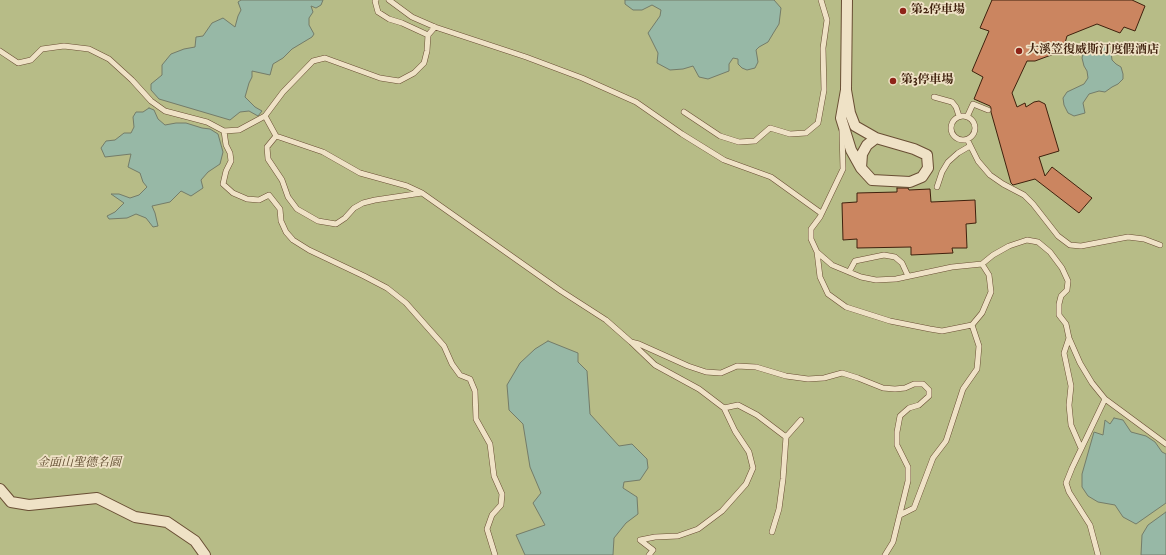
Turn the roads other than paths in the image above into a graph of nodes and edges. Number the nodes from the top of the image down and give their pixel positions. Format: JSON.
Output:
{"nodes":[{"id":1,"x":376,"y":0,"type":"edge"},
{"id":2,"x":389,"y":0,"type":"edge"},
{"id":3,"x":821,"y":0,"type":"edge"},
{"id":4,"x":847,"y":0,"type":"edge"},
{"id":5,"x":435,"y":27,"type":"junction"},
{"id":6,"x":428,"y":35,"type":"junction"},
{"id":7,"x":0,"y":51,"type":"edge"},
{"id":8,"x":846,"y":90,"type":"junction"},
{"id":9,"x":934,"y":97,"type":"dead end"},
{"id":10,"x":988,"y":110,"type":"dead end"},
{"id":11,"x":684,"y":112,"type":"dead end"},
{"id":12,"x":265,"y":116,"type":"junction"},
{"id":13,"x":959,"y":116,"type":"junction"},
{"id":14,"x":967,"y":116,"type":"junction"},
{"id":15,"x":841,"y":118,"type":"junction"},
{"id":16,"x":224,"y":131,"type":"junction"},
{"id":17,"x":276,"y":136,"type":"junction"},
{"id":18,"x":876,"y":138,"type":"junction"},
{"id":19,"x":966,"y":139,"type":"junction"},
{"id":20,"x":970,"y":146,"type":"junction"},
{"id":21,"x":861,"y":168,"type":"junction"},
{"id":22,"x":937,"y":187,"type":"dead end"},
{"id":23,"x":422,"y":193,"type":"junction"},
{"id":24,"x":821,"y":213,"type":"junction"},
{"id":25,"x":1160,"y":245,"type":"dead end"},
{"id":26,"x":817,"y":252,"type":"junction"},
{"id":27,"x":982,"y":264,"type":"junction"},
{"id":28,"x":849,"y":272,"type":"junction"},
{"id":29,"x":908,"y":276,"type":"junction"},
{"id":30,"x":972,"y":325,"type":"junction"},
{"id":31,"x":1069,"y":338,"type":"junction"},
{"id":32,"x":631,"y":342,"type":"junction"},
{"id":33,"x":1105,"y":399,"type":"junction"},
{"id":34,"x":724,"y":408,"type":"junction"},
{"id":35,"x":801,"y":420,"type":"dead end"},
{"id":36,"x":786,"y":437,"type":"junction"},
{"id":37,"x":1166,"y":444,"type":"edge"},
{"id":38,"x":1081,"y":448,"type":"junction"},
{"id":39,"x":0,"y":489,"type":"edge"},
{"id":40,"x":900,"y":514,"type":"junction"},
{"id":41,"x":772,"y":532,"type":"dead end"},
{"id":42,"x":205,"y":555,"type":"edge"},
{"id":43,"x":495,"y":555,"type":"edge"},
{"id":44,"x":649,"y":555,"type":"edge"},
{"id":45,"x":885,"y":555,"type":"edge"},
{"id":46,"x":1098,"y":555,"type":"edge"}],
"edges":[{"from":1,"to":6,"type":"lane"},
{"from":2,"to":5,"type":"lane"},
{"from":3,"to":11,"type":"lane"},
{"from":4,"to":8,"type":"street"},
{"from":5,"to":6,"type":"lane"},
{"from":5,"to":24,"type":"lane"},
{"from":6,"to":12,"type":"lane"},
{"from":7,"to":16,"type":"lane"},
{"from":8,"to":15,"type":"street"},
{"from":8,"to":18,"type":"street"},
{"from":9,"to":13,"type":"lane"},
{"from":10,"to":14,"type":"lane"},
{"from":12,"to":16,"type":"lane"},
{"from":12,"to":17,"type":"lane"},
{"from":13,"to":14,"type":"lane"},
{"from":13,"to":19,"type":"lane"},
{"from":14,"to":19,"type":"lane"},
{"from":15,"to":21,"type":"street"},
{"from":15,"to":24,"type":"lane"},
{"from":16,"to":43,"type":"lane"},
{"from":17,"to":23,"type":"lane"},
{"from":17,"to":23,"type":"lane"},
{"from":18,"to":21,"type":"street"},
{"from":18,"to":21,"type":"street"},
{"from":19,"to":20,"type":"lane"},
{"from":20,"to":22,"type":"lane"},
{"from":20,"to":25,"type":"lane"},
{"from":23,"to":32,"type":"lane"},
{"from":24,"to":26,"type":"lane"},
{"from":26,"to":28,"type":"lane"},
{"from":26,"to":30,"type":"lane"},
{"from":27,"to":29,"type":"lane"},
{"from":27,"to":30,"type":"lane"},
{"from":27,"to":31,"type":"lane"},
{"from":28,"to":29,"type":"lane"},
{"from":28,"to":29,"type":"lane"},
{"from":30,"to":40,"type":"lane"},
{"from":31,"to":33,"type":"lane"},
{"from":31,"to":38,"type":"lane"},
{"from":32,"to":34,"type":"lane"},
{"from":32,"to":40,"type":"lane"},
{"from":33,"to":37,"type":"lane"},
{"from":33,"to":38,"type":"lane"},
{"from":34,"to":36,"type":"lane"},
{"from":34,"to":44,"type":"lane"},
{"from":35,"to":36,"type":"lane"},
{"from":36,"to":41,"type":"lane"},
{"from":38,"to":46,"type":"lane"},
{"from":39,"to":42,"type":"street"},
{"from":40,"to":45,"type":"lane"}]}
